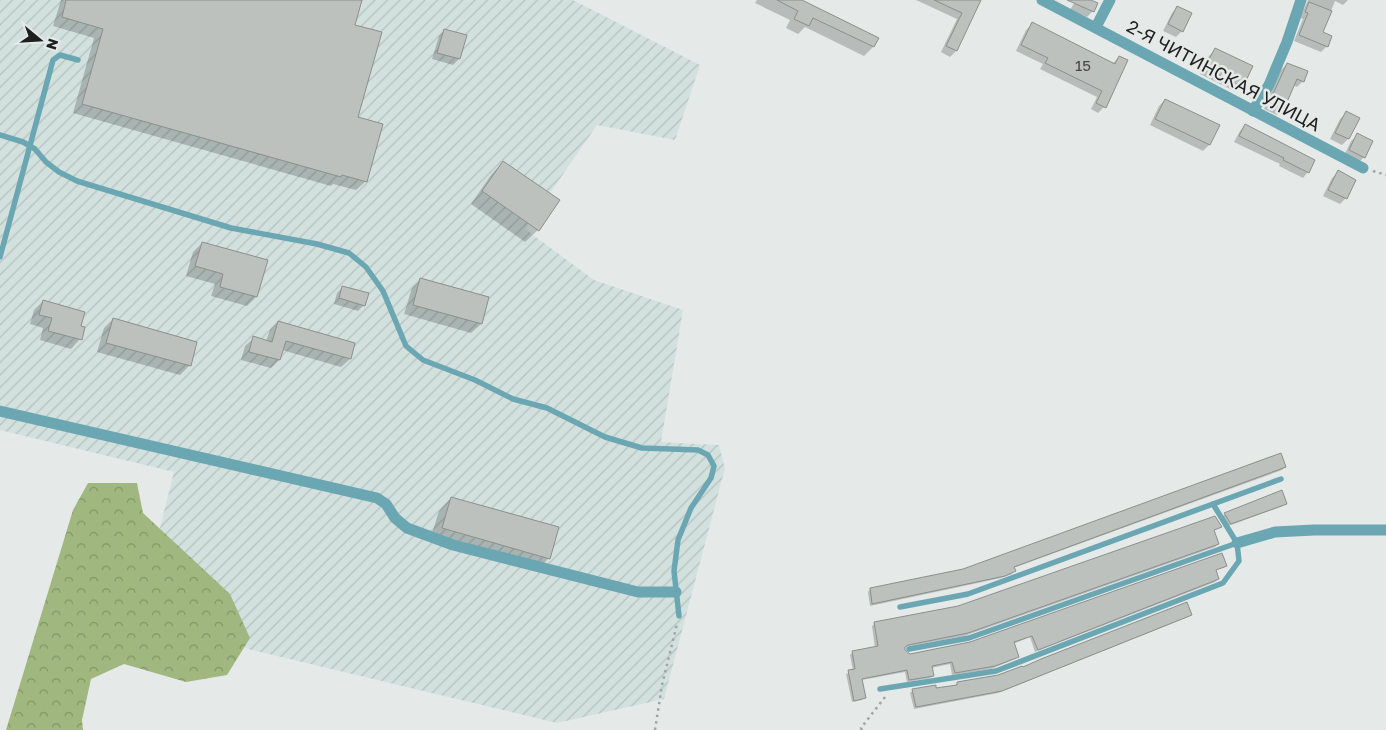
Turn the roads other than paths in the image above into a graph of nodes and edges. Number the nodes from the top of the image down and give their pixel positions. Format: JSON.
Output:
{"nodes":[{"id":1,"x":1042,"y":0,"type":"edge"},
{"id":2,"x":1110,"y":0,"type":"edge"},
{"id":3,"x":1301,"y":0,"type":"edge"},
{"id":4,"x":1096,"y":27,"type":"junction"},
{"id":5,"x":78,"y":60,"type":"dead end"},
{"id":6,"x":1253,"y":111,"type":"junction"},
{"id":7,"x":0,"y":136,"type":"edge"},
{"id":8,"x":29,"y":145,"type":"junction"},
{"id":9,"x":1363,"y":168,"type":"dead end"},
{"id":10,"x":0,"y":257,"type":"edge"},
{"id":11,"x":0,"y":411,"type":"edge"},
{"id":12,"x":1281,"y":479,"type":"dead end"},
{"id":13,"x":1213,"y":504,"type":"junction"},
{"id":14,"x":1386,"y":530,"type":"edge"},
{"id":15,"x":1237,"y":543,"type":"junction"},
{"id":16,"x":676,"y":592,"type":"junction"},
{"id":17,"x":900,"y":607,"type":"dead end"},
{"id":18,"x":679,"y":616,"type":"road end"},
{"id":19,"x":909,"y":649,"type":"dead end"},
{"id":20,"x":880,"y":689,"type":"dead end"}],
"edges":[{"from":1,"to":4,"type":"street","name":"2-Я ЧИТИНСКАЯ УЛИЦА"},
{"from":2,"to":4,"type":"street"},
{"from":3,"to":6,"type":"street"},
{"from":4,"to":6,"type":"street","name":"2-Я ЧИТИНСКАЯ УЛИЦА"},
{"from":5,"to":8,"type":"lane"},
{"from":6,"to":9,"type":"street","name":"2-Я ЧИТИНСКАЯ УЛИЦА"},
{"from":7,"to":8,"type":"lane"},
{"from":8,"to":10,"type":"lane"},
{"from":8,"to":16,"type":"lane"},
{"from":11,"to":16,"type":"street"},
{"from":12,"to":13,"type":"lane"},
{"from":13,"to":15,"type":"lane"},
{"from":13,"to":17,"type":"lane"},
{"from":14,"to":15,"type":"street"},
{"from":15,"to":19,"type":"lane"},
{"from":15,"to":20,"type":"lane"},
{"from":16,"to":18,"type":"lane"}]}
